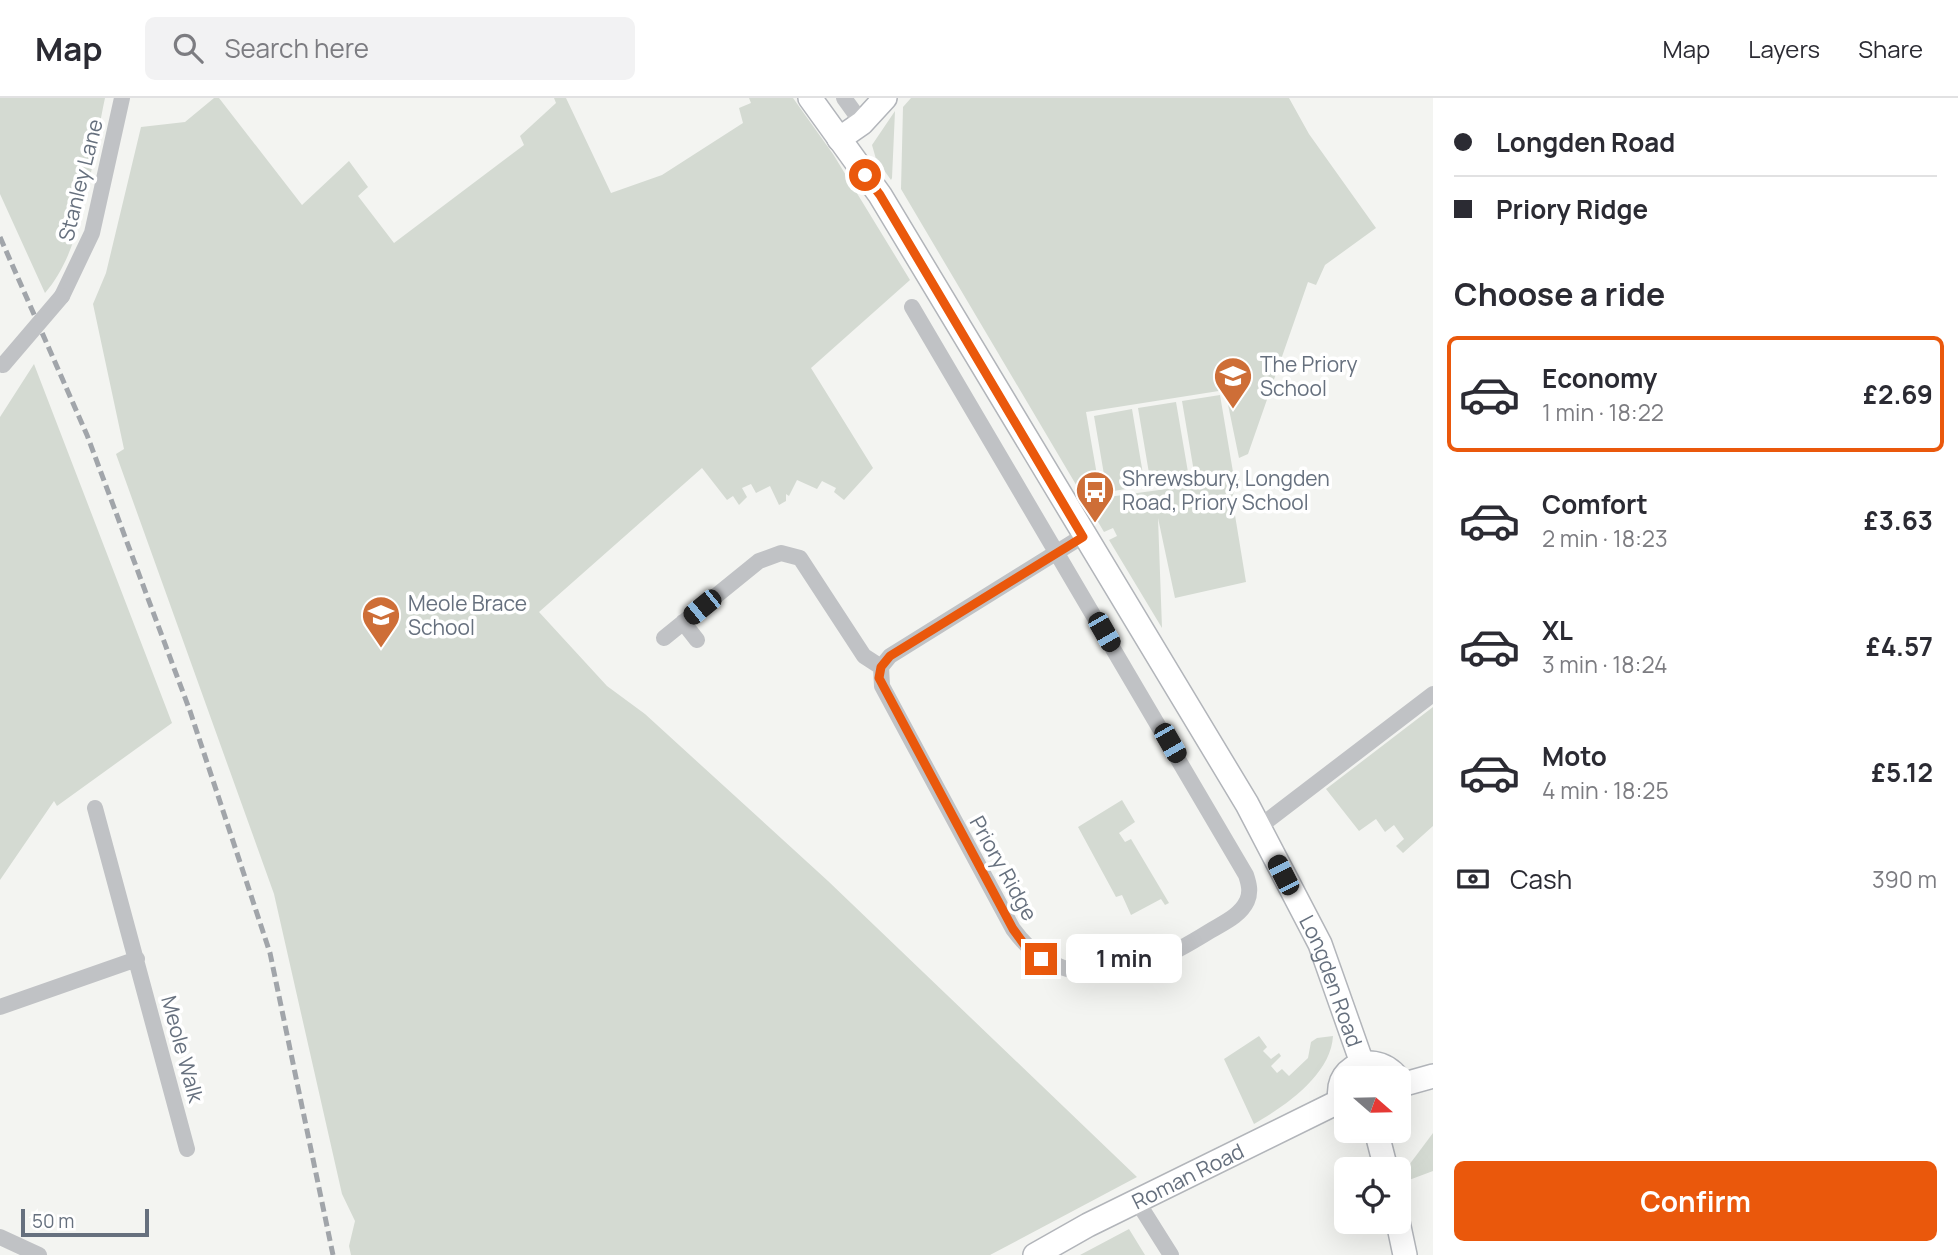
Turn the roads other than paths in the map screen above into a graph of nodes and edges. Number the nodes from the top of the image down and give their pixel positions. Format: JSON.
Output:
{"nodes":[{"id":1,"x":122,"y":98,"type":"edge"},
{"id":2,"x":810,"y":98,"type":"edge"},
{"id":3,"x":844,"y":98,"type":"edge"},
{"id":4,"x":884,"y":98,"type":"edge"},
{"id":5,"x":862,"y":123,"type":"junction"},
{"id":6,"x":839,"y":139,"type":"junction"},
{"id":7,"x":912,"y":307,"type":"dead end"},
{"id":8,"x":2,"y":368,"type":"edge"},
{"id":9,"x":1083,"y":537,"type":"junction"},
{"id":10,"x":1056,"y":551,"type":"junction"},
{"id":11,"x":683,"y":622,"type":"junction"},
{"id":12,"x":664,"y":638,"type":"dead end"},
{"id":13,"x":697,"y":640,"type":"dead end"},
{"id":14,"x":881,"y":667,"type":"junction"},
{"id":15,"x":1433,"y":694,"type":"edge"},
{"id":16,"x":95,"y":808,"type":"dead end"},
{"id":17,"x":1259,"y":827,"type":"junction"},
{"id":18,"x":138,"y":959,"type":"junction"},
{"id":19,"x":0,"y":1007,"type":"edge"},
{"id":20,"x":1362,"y":1063,"type":"junction"},
{"id":21,"x":1358,"y":1066,"type":"edge"},
{"id":22,"x":1385,"y":1066,"type":"edge"},
{"id":23,"x":1433,"y":1076,"type":"edge"},
{"id":24,"x":1411,"y":1083,"type":"edge"},
{"id":25,"x":1334,"y":1111,"type":"edge"},
{"id":26,"x":187,"y":1149,"type":"dead end"},
{"id":27,"x":1137,"y":1201,"type":"junction"},
{"id":28,"x":1401,"y":1234,"type":"edge"},
{"id":29,"x":0,"y":1237,"type":"edge"},
{"id":30,"x":40,"y":1255,"type":"edge"},
{"id":31,"x":1035,"y":1255,"type":"edge"},
{"id":32,"x":1171,"y":1255,"type":"edge"},
{"id":33,"x":1405,"y":1255,"type":"edge"}],
"edges":[{"from":1,"to":8,"type":"street","name":"Stanley Lane","bridge":true},
{"from":2,"to":6,"type":"street","name":"Longden Road"},
{"from":3,"to":5,"type":"street"},
{"from":4,"to":5,"type":"street"},
{"from":5,"to":6,"type":"street"},
{"from":6,"to":9,"type":"street","name":"Longden Road"},
{"from":7,"to":10,"type":"street"},
{"from":9,"to":10,"type":"street"},
{"from":9,"to":17,"type":"street","name":"Longden Road"},
{"from":10,"to":14,"type":"street"},
{"from":10,"to":14,"type":"street","name":"Priory Ridge"},
{"from":11,"to":12,"type":"street"},
{"from":11,"to":13,"type":"street"},
{"from":11,"to":14,"type":"street"},
{"from":15,"to":17,"type":"street"},
{"from":16,"to":18,"type":"street","name":"Meole Walk"},
{"from":17,"to":20,"type":"street","name":"Longden Road"},
{"from":18,"to":19,"type":"street"},
{"from":18,"to":26,"type":"street","name":"Meole Walk"},
{"from":20,"to":21,"type":"street","name":"Roman Road"},
{"from":20,"to":22,"type":"street"},
{"from":23,"to":24,"type":"street"},
{"from":25,"to":27,"type":"street","name":"Roman Road"},
{"from":27,"to":31,"type":"street","name":"Roman Road"},
{"from":27,"to":32,"type":"street"},
{"from":28,"to":33,"type":"street"},
{"from":29,"to":30,"type":"street"}]}
